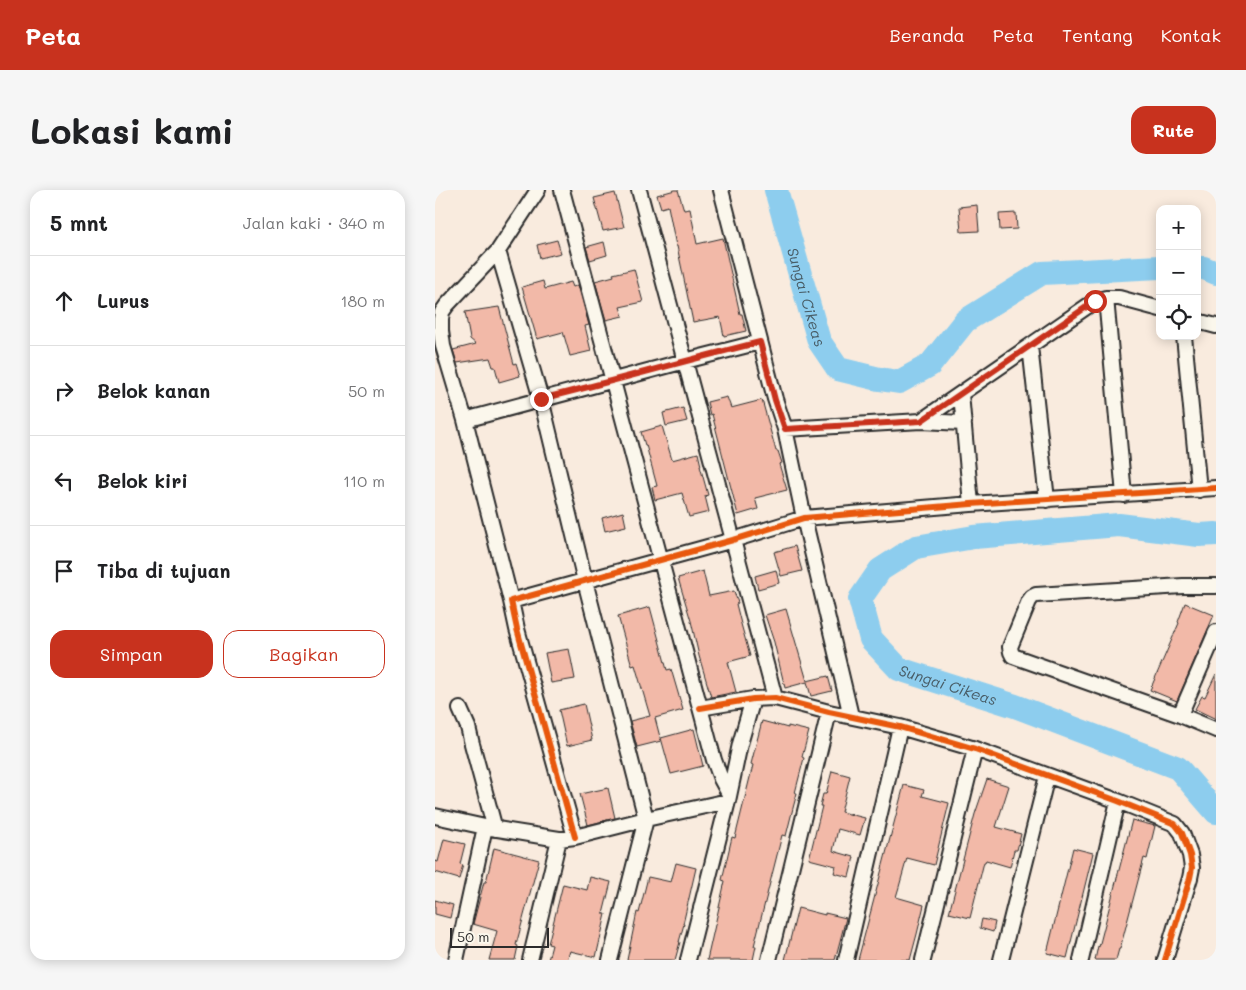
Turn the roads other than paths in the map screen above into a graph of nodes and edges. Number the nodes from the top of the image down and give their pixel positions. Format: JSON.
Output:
{"nodes":[{"id":1,"x":538,"y":190,"type":"edge"},
{"id":2,"x":562,"y":190,"type":"edge"},
{"id":3,"x":639,"y":190,"type":"edge"},
{"id":4,"x":721,"y":190,"type":"edge"},
{"id":5,"x":498,"y":251,"type":"junction"},
{"id":6,"x":1106,"y":298,"type":"junction"},
{"id":7,"x":1156,"y":308,"type":"edge"},
{"id":8,"x":1201,"y":321,"type":"edge"},
{"id":9,"x":1216,"y":326,"type":"edge"},
{"id":10,"x":1184,"y":340,"type":"edge"},
{"id":11,"x":760,"y":342,"type":"junction"},
{"id":12,"x":1030,"y":346,"type":"junction"},
{"id":13,"x":685,"y":361,"type":"junction"},
{"id":14,"x":613,"y":381,"type":"junction"},
{"id":15,"x":961,"y":394,"type":"junction"},
{"id":16,"x":541,"y":399,"type":"junction"},
{"id":17,"x":465,"y":420,"type":"junction"},
{"id":18,"x":921,"y":421,"type":"junction"},
{"id":19,"x":963,"y":423,"type":"junction"},
{"id":20,"x":785,"y":429,"type":"junction"},
{"id":21,"x":1216,"y":488,"type":"edge"},
{"id":22,"x":1199,"y":490,"type":"junction"},
{"id":23,"x":1124,"y":495,"type":"junction"},
{"id":24,"x":1047,"y":500,"type":"junction"},
{"id":25,"x":971,"y":504,"type":"junction"},
{"id":26,"x":804,"y":518,"type":"junction"},
{"id":27,"x":733,"y":540,"type":"junction"},
{"id":28,"x":661,"y":560,"type":"junction"},
{"id":29,"x":585,"y":581,"type":"junction"},
{"id":30,"x":1216,"y":586,"type":"edge"},
{"id":31,"x":511,"y":601,"type":"junction"},
{"id":32,"x":1216,"y":632,"type":"edge"},
{"id":33,"x":775,"y":698,"type":"junction"},
{"id":34,"x":753,"y":699,"type":"junction"},
{"id":35,"x":700,"y":708,"type":"junction"},
{"id":36,"x":460,"y":709,"type":"dead end"},
{"id":37,"x":829,"y":712,"type":"junction"},
{"id":38,"x":1180,"y":715,"type":"junction"},
{"id":39,"x":851,"y":716,"type":"junction"},
{"id":40,"x":900,"y":726,"type":"junction"},
{"id":41,"x":1216,"y":730,"type":"edge"},
{"id":42,"x":975,"y":749,"type":"junction"},
{"id":43,"x":1047,"y":776,"type":"junction"},
{"id":44,"x":728,"y":798,"type":"junction"},
{"id":45,"x":1117,"y":801,"type":"junction"},
{"id":46,"x":435,"y":816,"type":"edge"},
{"id":47,"x":646,"y":819,"type":"junction"},
{"id":48,"x":490,"y":828,"type":"junction"},
{"id":49,"x":575,"y":837,"type":"junction"},
{"id":50,"x":559,"y":839,"type":"junction"},
{"id":51,"x":456,"y":960,"type":"edge"},
{"id":52,"x":530,"y":960,"type":"edge"},
{"id":53,"x":610,"y":960,"type":"edge"},
{"id":54,"x":688,"y":960,"type":"edge"},
{"id":55,"x":769,"y":960,"type":"edge"},
{"id":56,"x":846,"y":960,"type":"edge"},
{"id":57,"x":923,"y":960,"type":"edge"},
{"id":58,"x":1001,"y":960,"type":"edge"},
{"id":59,"x":1081,"y":960,"type":"edge"},
{"id":60,"x":1165,"y":960,"type":"edge"}],
"edges":[{"from":1,"to":5,"type":"street"},
{"from":2,"to":14,"type":"street"},
{"from":3,"to":13,"type":"street"},
{"from":4,"to":11,"type":"street"},
{"from":5,"to":16,"type":"street"},
{"from":5,"to":17,"type":"street"},
{"from":6,"to":7,"type":"street"},
{"from":6,"to":12,"type":"street"},
{"from":6,"to":23,"type":"street"},
{"from":8,"to":9,"type":"street"},
{"from":10,"to":22,"type":"street"},
{"from":11,"to":13,"type":"street"},
{"from":11,"to":20,"type":"street"},
{"from":12,"to":15,"type":"street"},
{"from":12,"to":24,"type":"street"},
{"from":13,"to":14,"type":"street"},
{"from":13,"to":27,"type":"street"},
{"from":14,"to":16,"type":"street"},
{"from":14,"to":28,"type":"street"},
{"from":15,"to":18,"type":"street"},
{"from":15,"to":19,"type":"street"},
{"from":16,"to":17,"type":"street"},
{"from":16,"to":29,"type":"street"},
{"from":17,"to":31,"type":"street"},
{"from":18,"to":19,"type":"street"},
{"from":18,"to":20,"type":"street"},
{"from":19,"to":25,"type":"street"},
{"from":20,"to":26,"type":"street"},
{"from":21,"to":22,"type":"street"},
{"from":22,"to":23,"type":"street"},
{"from":23,"to":24,"type":"street"},
{"from":24,"to":25,"type":"street"},
{"from":25,"to":26,"type":"street"},
{"from":26,"to":27,"type":"street"},
{"from":26,"to":39,"type":"street"},
{"from":27,"to":28,"type":"street"},
{"from":27,"to":33,"type":"street"},
{"from":28,"to":29,"type":"street"},
{"from":28,"to":35,"type":"street"},
{"from":29,"to":31,"type":"street"},
{"from":29,"to":47,"type":"street"},
{"from":30,"to":38,"type":"street"},
{"from":31,"to":49,"type":"street"},
{"from":32,"to":38,"type":"street"},
{"from":33,"to":34,"type":"street"},
{"from":33,"to":37,"type":"street"},
{"from":34,"to":35,"type":"street"},
{"from":34,"to":44,"type":"street"},
{"from":35,"to":44,"type":"street"},
{"from":36,"to":48,"type":"street"},
{"from":37,"to":39,"type":"street"},
{"from":37,"to":55,"type":"street"},
{"from":38,"to":41,"type":"street"},
{"from":39,"to":40,"type":"street"},
{"from":40,"to":42,"type":"street"},
{"from":40,"to":56,"type":"street"},
{"from":42,"to":43,"type":"street"},
{"from":42,"to":57,"type":"street"},
{"from":43,"to":45,"type":"street"},
{"from":43,"to":58,"type":"street"},
{"from":44,"to":47,"type":"street"},
{"from":44,"to":54,"type":"street"},
{"from":45,"to":59,"type":"street"},
{"from":45,"to":60,"type":"street"},
{"from":46,"to":48,"type":"street"},
{"from":47,"to":49,"type":"street"},
{"from":47,"to":53,"type":"street"},
{"from":48,"to":50,"type":"street"},
{"from":48,"to":51,"type":"street"},
{"from":49,"to":50,"type":"street"},
{"from":50,"to":52,"type":"street"}]}
